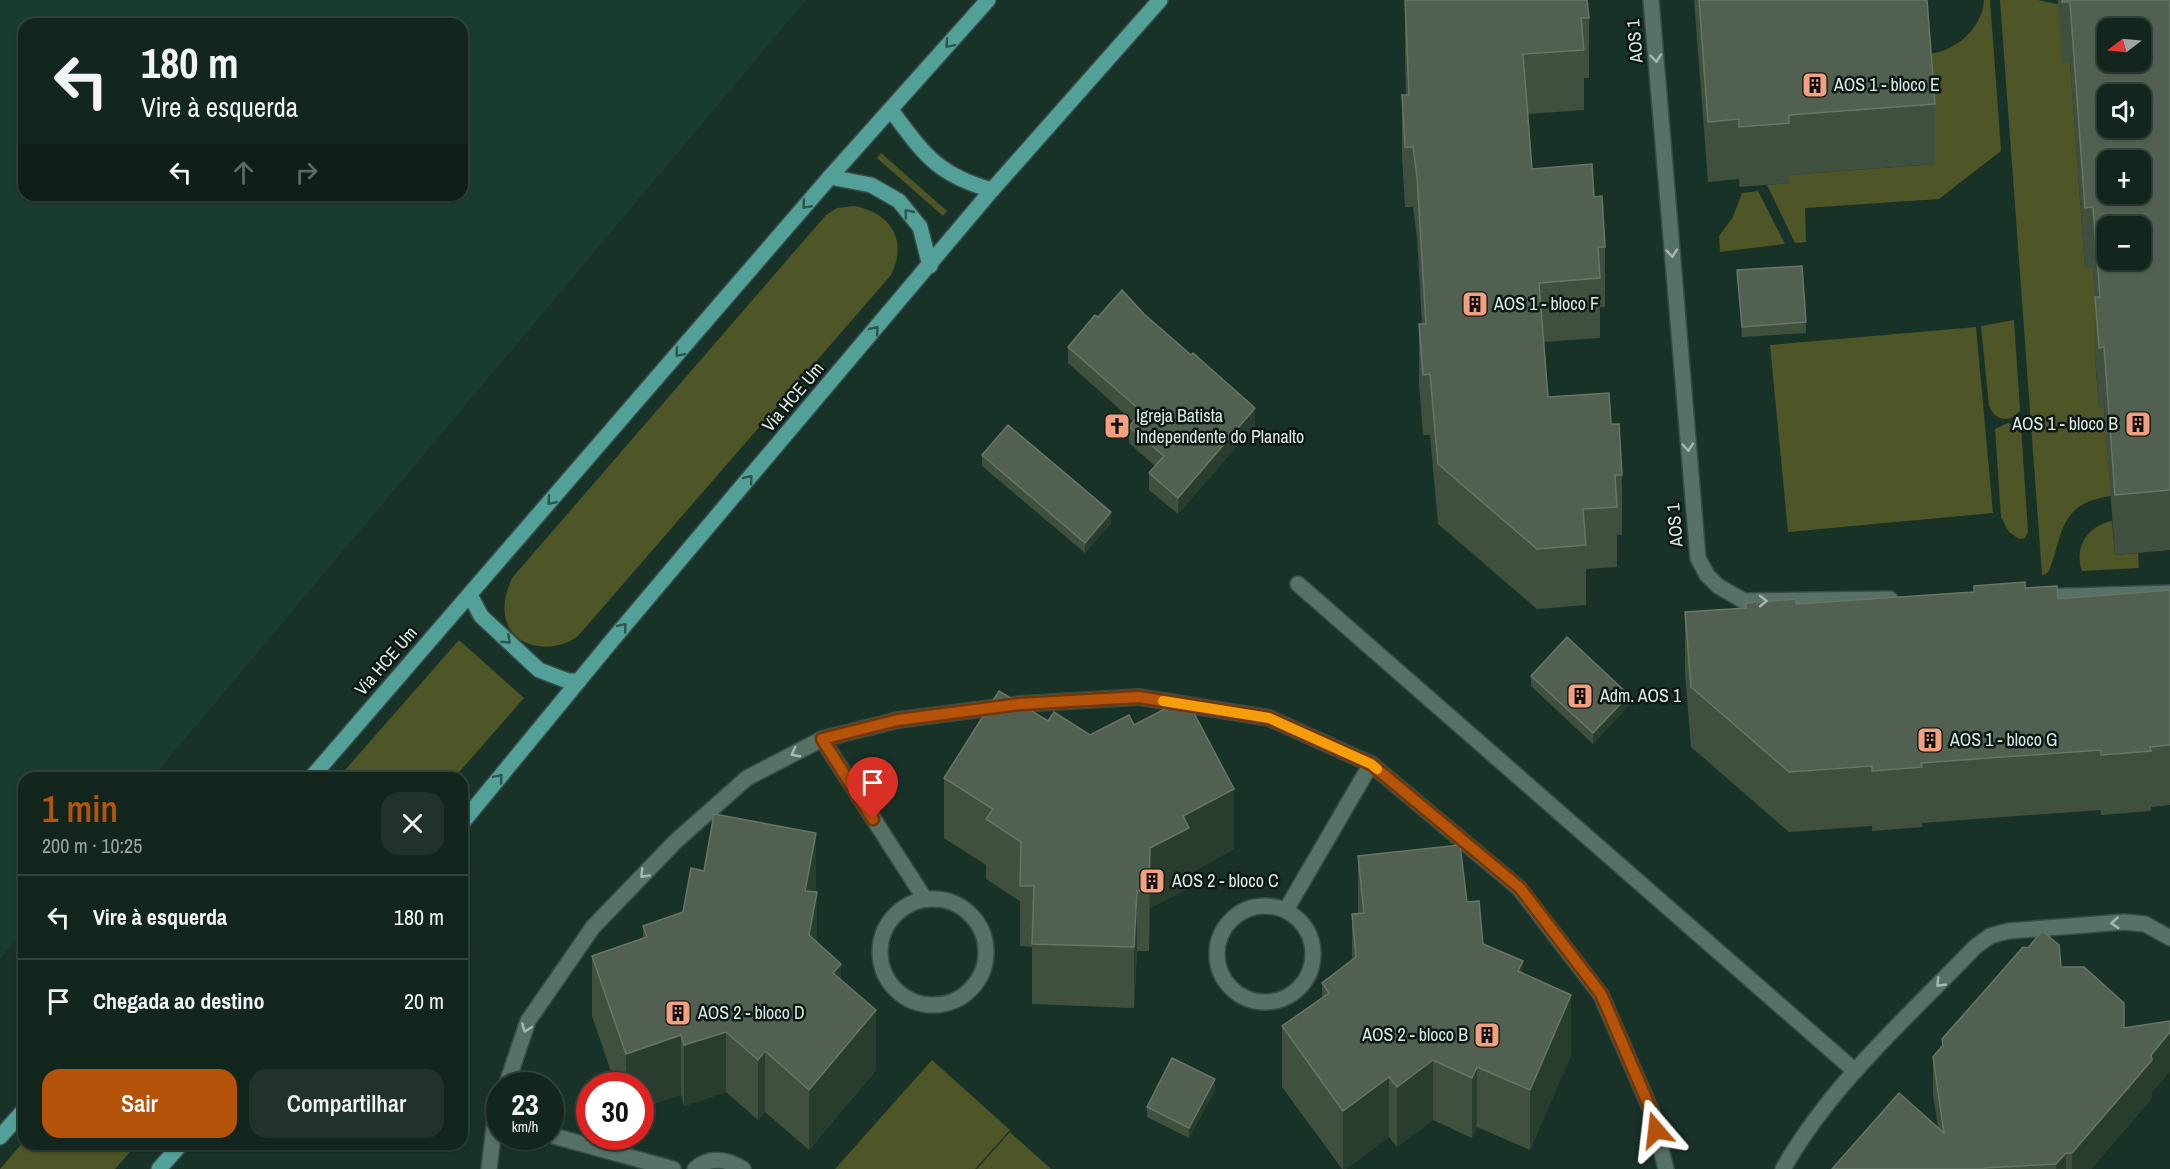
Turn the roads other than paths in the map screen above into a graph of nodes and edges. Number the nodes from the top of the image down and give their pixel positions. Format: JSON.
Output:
{"nodes":[{"id":1,"x":988,"y":0,"type":"edge"},
{"id":2,"x":1160,"y":0,"type":"edge"},
{"id":3,"x":1651,"y":0,"type":"edge"},
{"id":4,"x":891,"y":111,"type":"junction"},
{"id":5,"x":830,"y":177,"type":"junction"},
{"id":6,"x":992,"y":190,"type":"junction"},
{"id":7,"x":930,"y":266,"type":"junction"},
{"id":8,"x":1298,"y":584,"type":"dead end"},
{"id":9,"x":2170,"y":593,"type":"edge"},
{"id":10,"x":470,"y":595,"type":"junction"},
{"id":11,"x":2021,"y":597,"type":"edge"},
{"id":12,"x":1905,"y":599,"type":"edge"},
{"id":13,"x":579,"y":681,"type":"junction"},
{"id":14,"x":822,"y":739,"type":"junction"},
{"id":15,"x":1371,"y":764,"type":"junction"},
{"id":16,"x":316,"y":772,"type":"edge"},
{"id":17,"x":468,"y":816,"type":"edge"},
{"id":18,"x":925,"y":899,"type":"junction"},
{"id":19,"x":1286,"y":910,"type":"junction"},
{"id":20,"x":2170,"y":938,"type":"edge"},
{"id":21,"x":1855,"y":1071,"type":"junction"},
{"id":22,"x":511,"y":1072,"type":"edge"},
{"id":23,"x":18,"y":1117,"type":"edge"},
{"id":24,"x":0,"y":1137,"type":"edge"},
{"id":25,"x":564,"y":1139,"type":"edge"},
{"id":26,"x":176,"y":1150,"type":"edge"},
{"id":27,"x":492,"y":1150,"type":"edge"},
{"id":28,"x":159,"y":1169,"type":"edge"},
{"id":29,"x":489,"y":1169,"type":"edge"},
{"id":30,"x":673,"y":1169,"type":"edge"},
{"id":31,"x":694,"y":1169,"type":"edge"},
{"id":32,"x":743,"y":1169,"type":"edge"},
{"id":33,"x":1666,"y":1169,"type":"edge"},
{"id":34,"x":1783,"y":1169,"type":"edge"}],
"edges":[{"from":1,"to":4,"type":"main road","name":"Via HCE Um","one_way":true},
{"from":2,"to":6,"type":"main road","name":"Via HCE Um"},
{"from":3,"to":12,"type":"street","name":"AOS 1","one_way":true},
{"from":4,"to":5,"type":"main road","name":"Via HCE Um"},
{"from":4,"to":6,"type":"main road"},
{"from":7,"to":5,"type":"main road","one_way":true},
{"from":5,"to":10,"type":"main road","name":"Via HCE Um","one_way":true},
{"from":6,"to":7,"type":"main road","name":"Via HCE Um"},
{"from":13,"to":7,"type":"main road","name":"Via HCE Um","one_way":true},
{"from":8,"to":21,"type":"street"},
{"from":9,"to":11,"type":"street"},
{"from":10,"to":13,"type":"main road","one_way":true},
{"from":10,"to":16,"type":"main road","name":"Via HCE Um"},
{"from":17,"to":13,"type":"main road","name":"Via HCE Um","one_way":true},
{"from":14,"to":15,"type":"street"},
{"from":14,"to":18,"type":"street"},
{"from":14,"to":22,"type":"street","one_way":true},
{"from":15,"to":19,"type":"street"},
{"from":15,"to":33,"type":"street"},
{"from":18,"to":18,"type":"street"},
{"from":19,"to":19,"type":"street"},
{"from":20,"to":21,"type":"street","one_way":true},
{"from":21,"to":34,"type":"street"},
{"from":23,"to":24,"type":"main road"},
{"from":25,"to":30,"type":"street"},
{"from":26,"to":28,"type":"main road"},
{"from":27,"to":29,"type":"street"},
{"from":31,"to":32,"type":"street"}]}
